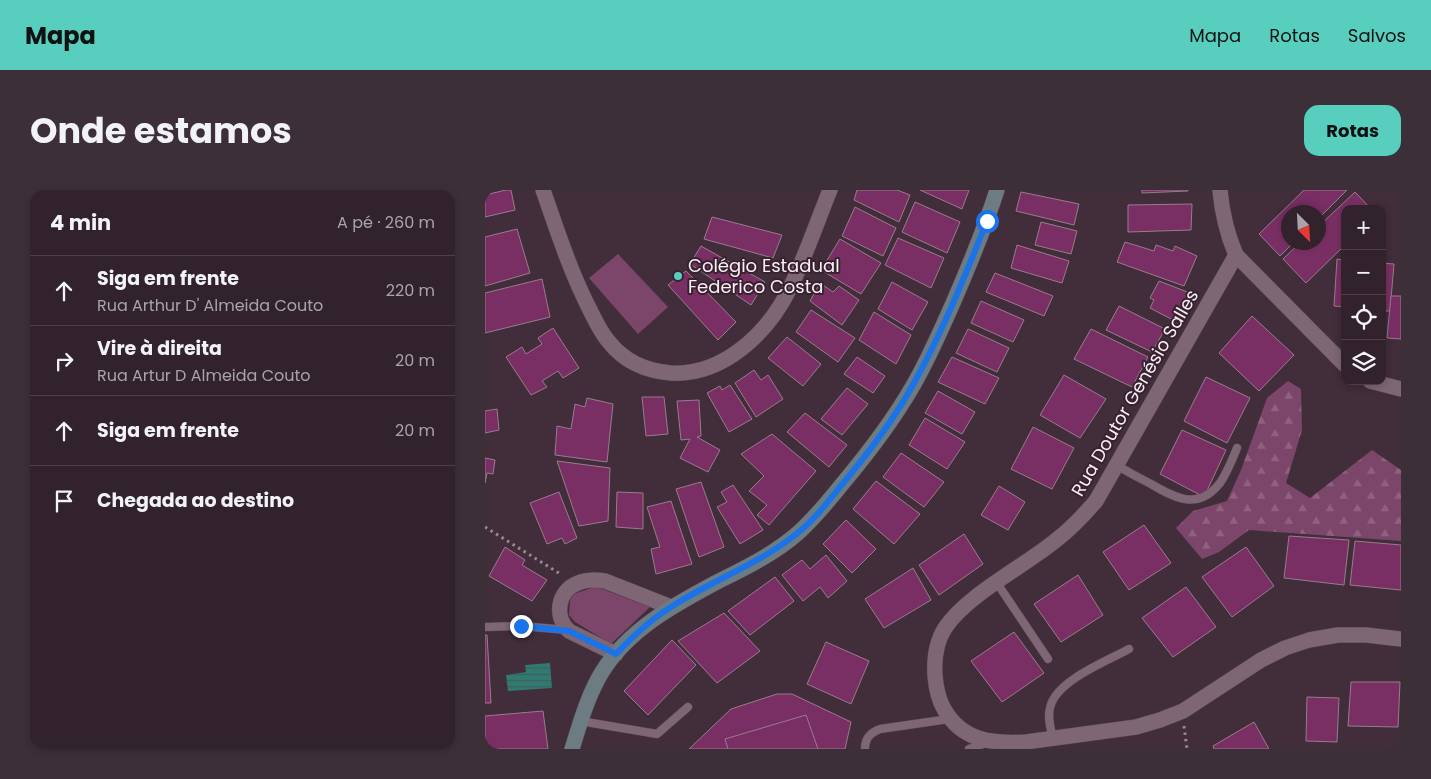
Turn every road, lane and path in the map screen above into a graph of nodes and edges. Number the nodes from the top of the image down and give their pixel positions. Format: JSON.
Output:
{"nodes":[{"id":1,"x":543,"y":190,"type":"edge"},
{"id":2,"x":829,"y":190,"type":"edge"},
{"id":3,"x":997,"y":190,"type":"edge"},
{"id":4,"x":1220,"y":190,"type":"edge"},
{"id":5,"x":1236,"y":255,"type":"junction"},
{"id":6,"x":1341,"y":360,"type":"edge"},
{"id":7,"x":1386,"y":385,"type":"edge"},
{"id":8,"x":1401,"y":389,"type":"edge"},
{"id":9,"x":1237,"y":448,"type":"dead end"},
{"id":10,"x":1117,"y":465,"type":"junction"},
{"id":11,"x":485,"y":527,"type":"edge"},
{"id":12,"x":575,"y":583,"type":"junction"},
{"id":13,"x":997,"y":583,"type":"junction"},
{"id":14,"x":671,"y":606,"type":"junction"},
{"id":15,"x":485,"y":627,"type":"edge"},
{"id":16,"x":569,"y":631,"type":"junction"},
{"id":17,"x":1401,"y":639,"type":"edge"},
{"id":18,"x":1129,"y":649,"type":"dead end"},
{"id":19,"x":616,"y":654,"type":"junction"},
{"id":20,"x":1048,"y":659,"type":"dead end"},
{"id":21,"x":688,"y":707,"type":"dead end"},
{"id":22,"x":1183,"y":711,"type":"junction"},
{"id":23,"x":949,"y":719,"type":"junction"},
{"id":24,"x":580,"y":721,"type":"junction"},
{"id":25,"x":1053,"y":739,"type":"junction"},
{"id":26,"x":990,"y":742,"type":"junction"},
{"id":27,"x":572,"y":749,"type":"edge"},
{"id":28,"x":865,"y":749,"type":"edge"},
{"id":29,"x":969,"y":749,"type":"edge"},
{"id":30,"x":1187,"y":749,"type":"edge"}],
"edges":[{"from":1,"to":2,"type":"street"},
{"from":3,"to":14,"type":"street"},
{"from":4,"to":5,"type":"street"},
{"from":5,"to":6,"type":"street"},
{"from":5,"to":10,"type":"street","name":"Rua Doutor Genésio Salles"},
{"from":7,"to":8,"type":"street"},
{"from":9,"to":10,"type":"lane"},
{"from":10,"to":13,"type":"street","name":"Rua Doutor Genésio Salles"},
{"from":11,"to":12,"type":"path"},
{"from":12,"to":14,"type":"street"},
{"from":12,"to":16,"type":"street"},
{"from":13,"to":20,"type":"lane"},
{"from":13,"to":23,"type":"street","name":"Rua Doutor Genésio Salles"},
{"from":14,"to":19,"type":"street"},
{"from":15,"to":16,"type":"lane"},
{"from":16,"to":19,"type":"street"},
{"from":17,"to":22,"type":"street","name":"Rua Doutor Genésio Salles"},
{"from":18,"to":25,"type":"lane"},
{"from":19,"to":24,"type":"street"},
{"from":21,"to":24,"type":"lane"},
{"from":22,"to":25,"type":"street","name":"Rua Doutor Genésio Salles"},
{"from":22,"to":30,"type":"path"},
{"from":23,"to":26,"type":"street","name":"Rua Doutor Genésio Salles"},
{"from":23,"to":28,"type":"lane"},
{"from":24,"to":27,"type":"street"},
{"from":25,"to":26,"type":"street","name":"Rua Doutor Genésio Salles"},
{"from":26,"to":29,"type":"lane"}]}
